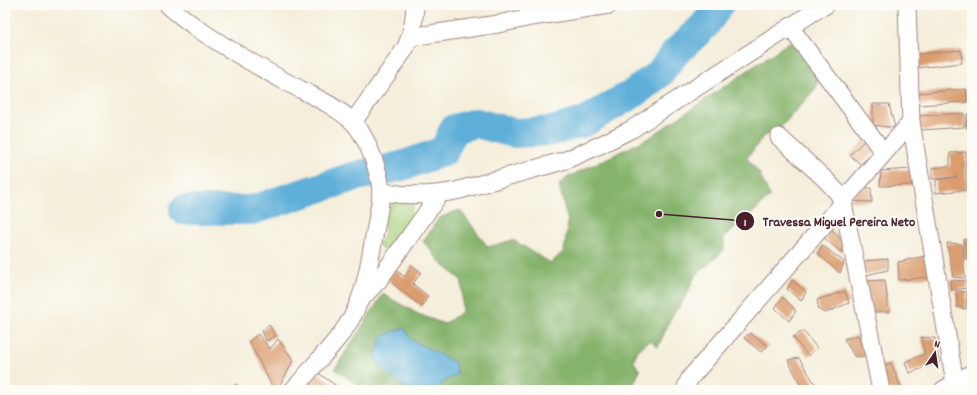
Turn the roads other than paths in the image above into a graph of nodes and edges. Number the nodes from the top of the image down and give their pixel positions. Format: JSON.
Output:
{"nodes":[{"id":1,"x":168,"y":5,"type":"edge"},
{"id":2,"x":415,"y":5,"type":"edge"},
{"id":3,"x":609,"y":5,"type":"edge"},
{"id":4,"x":826,"y":5,"type":"edge"},
{"id":5,"x":907,"y":5,"type":"edge"},
{"id":6,"x":790,"y":27,"type":"junction"},
{"id":7,"x":410,"y":37,"type":"junction"},
{"id":8,"x":911,"y":122,"type":"junction"},
{"id":9,"x":358,"y":128,"type":"junction"},
{"id":10,"x":779,"y":137,"type":"dead end"},
{"id":11,"x":884,"y":152,"type":"junction"},
{"id":12,"x":380,"y":185,"type":"junction"},
{"id":13,"x":439,"y":194,"type":"junction"},
{"id":14,"x":843,"y":203,"type":"junction"},
{"id":15,"x":359,"y":301,"type":"junction"},
{"id":16,"x":972,"y":373,"type":"edge"},
{"id":17,"x":949,"y":387,"type":"edge"},
{"id":18,"x":293,"y":390,"type":"edge"},
{"id":19,"x":685,"y":390,"type":"edge"},
{"id":20,"x":881,"y":390,"type":"edge"}],
"edges":[{"from":1,"to":9,"type":"street"},
{"from":2,"to":7,"type":"street"},
{"from":3,"to":7,"type":"street"},
{"from":4,"to":6,"type":"street"},
{"from":5,"to":8,"type":"street"},
{"from":6,"to":11,"type":"street"},
{"from":6,"to":13,"type":"street"},
{"from":7,"to":9,"type":"street"},
{"from":8,"to":11,"type":"street"},
{"from":8,"to":17,"type":"street"},
{"from":9,"to":12,"type":"street"},
{"from":10,"to":14,"type":"street"},
{"from":11,"to":14,"type":"street"},
{"from":12,"to":13,"type":"street"},
{"from":12,"to":15,"type":"street"},
{"from":13,"to":15,"type":"street"},
{"from":14,"to":19,"type":"street"},
{"from":14,"to":20,"type":"street"},
{"from":15,"to":18,"type":"street"},
{"from":16,"to":17,"type":"street"}]}
